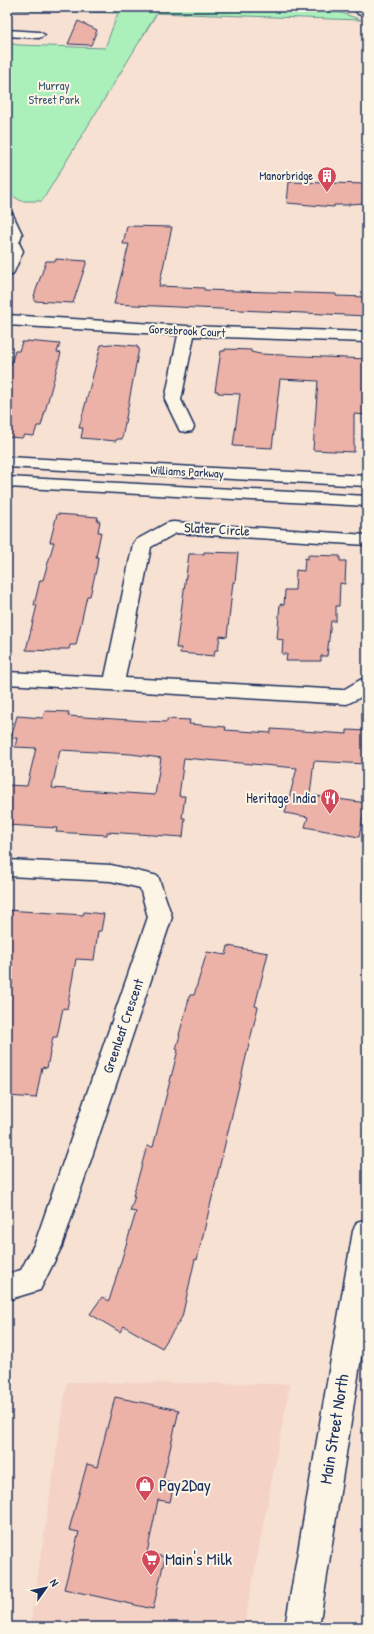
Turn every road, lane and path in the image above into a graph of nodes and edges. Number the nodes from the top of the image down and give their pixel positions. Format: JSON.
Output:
{"nodes":[{"id":1,"x":358,"y":7,"type":"edge"},
{"id":2,"x":367,"y":13,"type":"edge"},
{"id":3,"x":7,"y":33,"type":"edge"},
{"id":4,"x":39,"y":35,"type":"dead end"},
{"id":5,"x":7,"y":216,"type":"edge"},
{"id":6,"x":7,"y":272,"type":"edge"},
{"id":7,"x":7,"y":320,"type":"edge"},
{"id":8,"x":187,"y":331,"type":"junction"},
{"id":9,"x":367,"y":337,"type":"edge"},
{"id":10,"x":186,"y":427,"type":"dead end"},
{"id":11,"x":7,"y":462,"type":"edge"},
{"id":12,"x":367,"y":481,"type":"edge"},
{"id":13,"x":7,"y":482,"type":"edge"},
{"id":14,"x":367,"y":501,"type":"edge"},
{"id":15,"x":367,"y":540,"type":"edge"},
{"id":16,"x":7,"y":678,"type":"edge"},
{"id":17,"x":114,"y":684,"type":"junction"},
{"id":18,"x":367,"y":685,"type":"edge"},
{"id":19,"x":7,"y":868,"type":"edge"},
{"id":20,"x":367,"y":1231,"type":"edge"},
{"id":21,"x":7,"y":1287,"type":"edge"},
{"id":22,"x":302,"y":1627,"type":"edge"}],
"edges":[{"from":1,"to":2,"type":"street"},
{"from":3,"to":4,"type":"street"},
{"from":5,"to":6,"type":"street"},
{"from":7,"to":8,"type":"street","name":"Gorsebrook Court"},
{"from":8,"to":9,"type":"street","name":"Gorsebrook Court"},
{"from":8,"to":10,"type":"street"},
{"from":11,"to":12,"type":"street","name":"Williams Parkway"},
{"from":13,"to":14,"type":"street","name":"Williams Parkway"},
{"from":15,"to":17,"type":"street","name":"Slater Circle"},
{"from":16,"to":17,"type":"street"},
{"from":17,"to":18,"type":"street"},
{"from":19,"to":21,"type":"street","name":"Greenleaf Crescent"},
{"from":20,"to":22,"type":"street","name":"Main Street North"}]}
